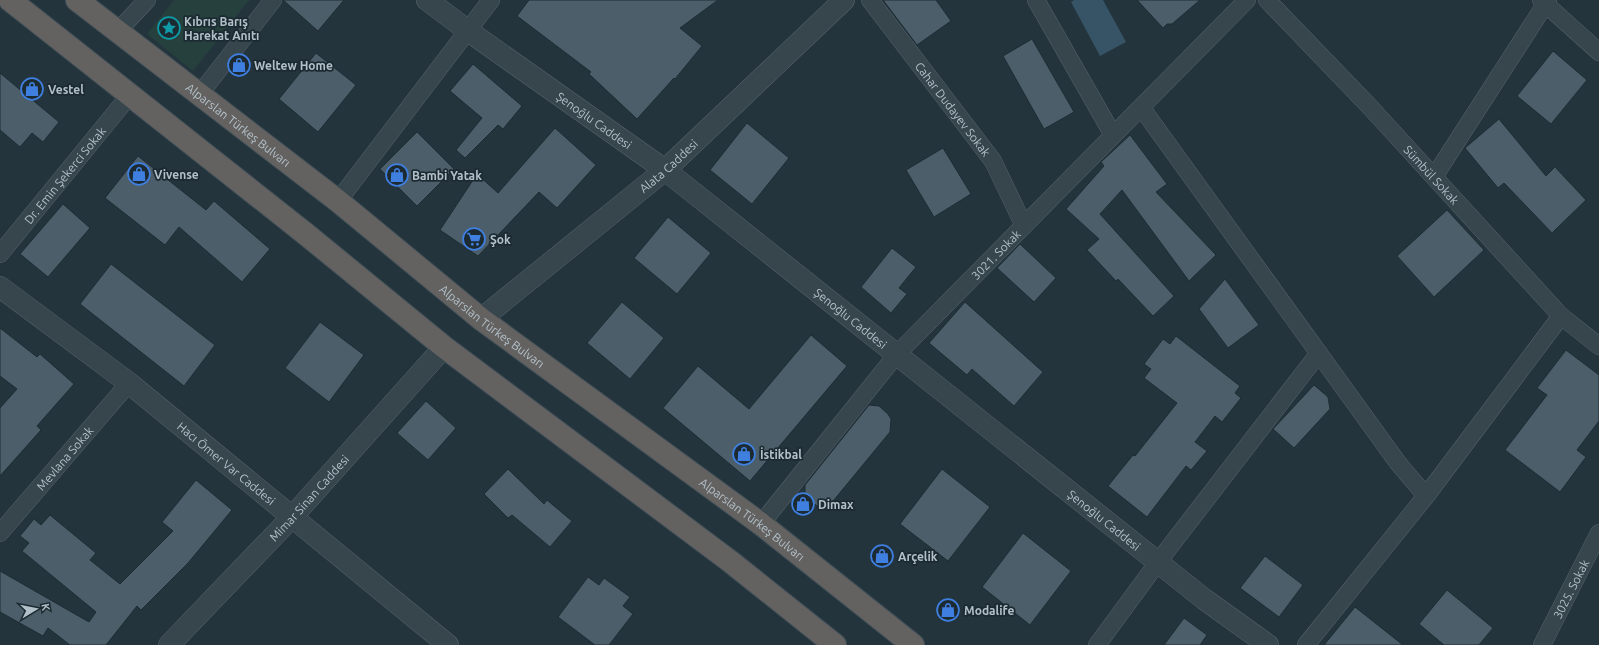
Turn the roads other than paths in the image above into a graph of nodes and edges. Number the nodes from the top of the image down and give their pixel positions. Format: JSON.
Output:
{"nodes":[{"id":1,"x":10,"y":0,"type":"edge"},
{"id":2,"x":77,"y":0,"type":"edge"},
{"id":3,"x":147,"y":0,"type":"edge"},
{"id":4,"x":273,"y":0,"type":"edge"},
{"id":5,"x":427,"y":0,"type":"edge"},
{"id":6,"x":491,"y":0,"type":"edge"},
{"id":7,"x":844,"y":0,"type":"edge"},
{"id":8,"x":870,"y":0,"type":"edge"},
{"id":9,"x":1036,"y":0,"type":"edge"},
{"id":10,"x":1247,"y":0,"type":"edge"},
{"id":11,"x":1267,"y":0,"type":"edge"},
{"id":12,"x":1545,"y":2,"type":"edge"},
{"id":13,"x":467,"y":30,"type":"junction"},
{"id":14,"x":117,"y":32,"type":"junction"},
{"id":15,"x":1599,"y":52,"type":"edge"},
{"id":16,"x":199,"y":95,"type":"junction"},
{"id":17,"x":129,"y":96,"type":"junction"},
{"id":18,"x":1141,"y":107,"type":"junction"},
{"id":19,"x":1113,"y":135,"type":"junction"},
{"id":20,"x":665,"y":170,"type":"junction"},
{"id":21,"x":1434,"y":177,"type":"junction"},
{"id":22,"x":338,"y":202,"type":"junction"},
{"id":23,"x":1024,"y":226,"type":"junction"},
{"id":24,"x":0,"y":254,"type":"edge"},
{"id":25,"x":0,"y":287,"type":"edge"},
{"id":26,"x":1561,"y":316,"type":"junction"},
{"id":27,"x":481,"y":319,"type":"junction"},
{"id":28,"x":1599,"y":346,"type":"edge"},
{"id":29,"x":444,"y":347,"type":"junction"},
{"id":30,"x":1319,"y":353,"type":"junction"},
{"id":31,"x":897,"y":354,"type":"junction"},
{"id":32,"x":129,"y":383,"type":"junction"},
{"id":33,"x":1426,"y":496,"type":"junction"},
{"id":34,"x":292,"y":517,"type":"junction"},
{"id":35,"x":761,"y":524,"type":"junction"},
{"id":36,"x":0,"y":533,"type":"edge"},
{"id":37,"x":1599,"y":533,"type":"edge"},
{"id":38,"x":1158,"y":562,"type":"junction"},
{"id":39,"x":169,"y":645,"type":"edge"},
{"id":40,"x":448,"y":645,"type":"edge"},
{"id":41,"x":835,"y":645,"type":"edge"},
{"id":42,"x":913,"y":645,"type":"edge"},
{"id":43,"x":1097,"y":645,"type":"edge"},
{"id":44,"x":1268,"y":645,"type":"edge"},
{"id":45,"x":1306,"y":645,"type":"edge"},
{"id":46,"x":1542,"y":645,"type":"edge"}],
"edges":[{"from":1,"to":17,"type":"highway"},
{"from":2,"to":14,"type":"highway","name":"Alparslan Türkeş Bulvarı"},
{"from":3,"to":14,"type":"street"},
{"from":4,"to":16,"type":"street"},
{"from":5,"to":13,"type":"street","name":"Şenoğlu Caddesi"},
{"from":6,"to":13,"type":"street"},
{"from":7,"to":20,"type":"street","name":"Alata Caddesi"},
{"from":8,"to":23,"type":"street","name":"Cahar Dudayev Sokak"},
{"from":9,"to":19,"type":"street"},
{"from":10,"to":18,"type":"street","name":"3021. Sokak"},
{"from":11,"to":21,"type":"street","name":"Sümbül Sokak"},
{"from":12,"to":15,"type":"street"},
{"from":12,"to":21,"type":"street"},
{"from":13,"to":20,"type":"street","name":"Şenoğlu Caddesi"},
{"from":13,"to":22,"type":"street"},
{"from":14,"to":16,"type":"highway","name":"Alparslan Türkeş Bulvarı"},
{"from":16,"to":22,"type":"highway","name":"Alparslan Türkeş Bulvarı"},
{"from":17,"to":24,"type":"street","name":"Dr. Emin Şekerci Sokak"},
{"from":17,"to":29,"type":"highway"},
{"from":18,"to":19,"type":"street","name":"3021. Sokak"},
{"from":18,"to":30,"type":"street"},
{"from":19,"to":23,"type":"street","name":"3021. Sokak"},
{"from":20,"to":27,"type":"street","name":"Alata Caddesi"},
{"from":20,"to":31,"type":"street","name":"Şenoğlu Caddesi"},
{"from":21,"to":26,"type":"street","name":"Sümbül Sokak"},
{"from":22,"to":27,"type":"highway","name":"Alparslan Türkeş Bulvarı"},
{"from":23,"to":31,"type":"street","name":"3021. Sokak"},
{"from":25,"to":32,"type":"street","name":"Hacı Ömer Var Caddesi"},
{"from":26,"to":28,"type":"street","name":"Sümbül Sokak"},
{"from":26,"to":33,"type":"street"},
{"from":27,"to":35,"type":"highway","name":"Alparslan Türkeş Bulvarı"},
{"from":29,"to":34,"type":"street","name":"Mimar Sinan Caddesi"},
{"from":29,"to":41,"type":"highway"},
{"from":30,"to":33,"type":"street"},
{"from":30,"to":38,"type":"street"},
{"from":31,"to":35,"type":"street","name":"3021. Sokak"},
{"from":31,"to":38,"type":"street","name":"Şenoğlu Caddesi"},
{"from":32,"to":34,"type":"street","name":"Hacı Ömer Var Caddesi"},
{"from":32,"to":36,"type":"street","name":"Mevlana Sokak"},
{"from":33,"to":45,"type":"street"},
{"from":34,"to":39,"type":"street","name":"Mimar Sinan Caddesi"},
{"from":34,"to":40,"type":"street","name":"Hacı Ömer Var Caddesi"},
{"from":35,"to":42,"type":"highway","name":"Alparslan Türkeş Bulvarı"},
{"from":37,"to":46,"type":"street","name":"3025. Sokak"},
{"from":38,"to":43,"type":"street"},
{"from":38,"to":44,"type":"street","name":"Şenoğlu Caddesi"}]}
